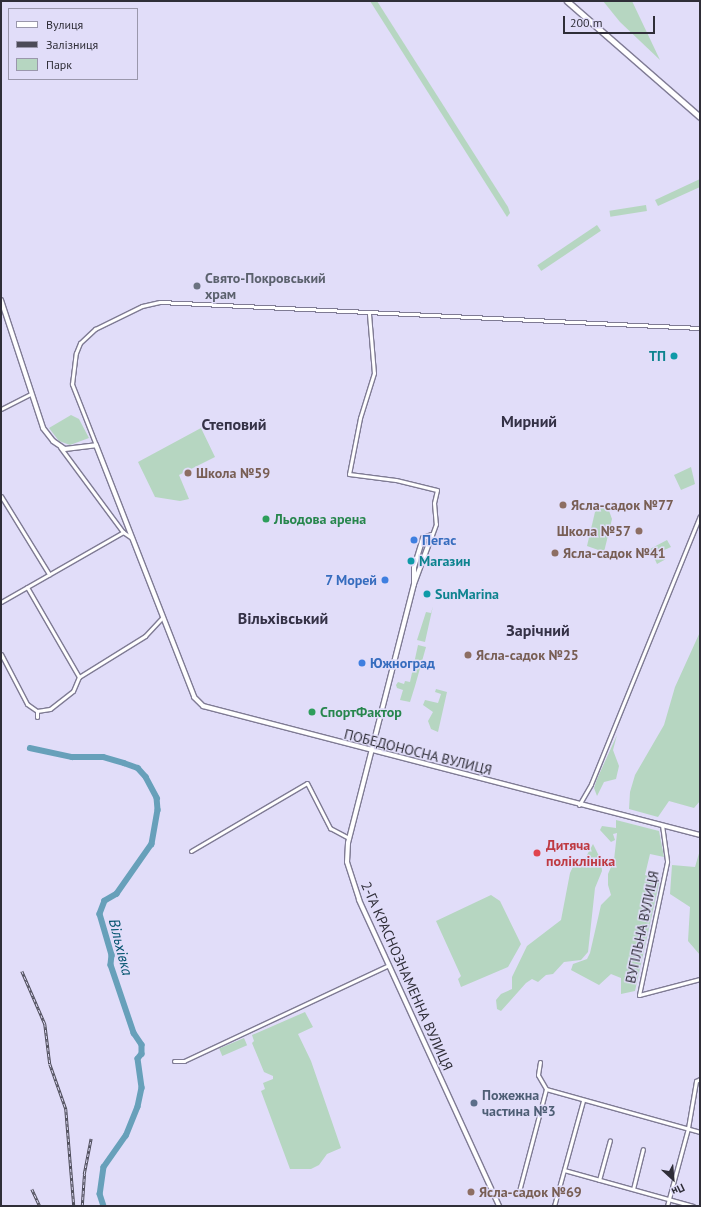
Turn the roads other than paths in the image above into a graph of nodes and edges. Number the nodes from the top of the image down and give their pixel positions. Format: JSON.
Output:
{"nodes":[{"id":1,"x":567,"y":1,"type":"edge"},
{"id":2,"x":700,"y":117,"type":"edge"},
{"id":3,"x":1,"y":300,"type":"edge"},
{"id":4,"x":369,"y":314,"type":"junction"},
{"id":5,"x":700,"y":328,"type":"edge"},
{"id":6,"x":30,"y":394,"type":"junction"},
{"id":7,"x":1,"y":409,"type":"edge"},
{"id":8,"x":96,"y":445,"type":"junction"},
{"id":9,"x":59,"y":446,"type":"junction"},
{"id":10,"x":1,"y":496,"type":"edge"},
{"id":11,"x":700,"y":516,"type":"edge"},
{"id":12,"x":122,"y":532,"type":"junction"},
{"id":13,"x":432,"y":535,"type":"junction"},
{"id":14,"x":133,"y":539,"type":"junction"},
{"id":15,"x":49,"y":574,"type":"junction"},
{"id":16,"x":414,"y":584,"type":"junction"},
{"id":17,"x":27,"y":587,"type":"junction"},
{"id":18,"x":1,"y":602,"type":"edge"},
{"id":19,"x":163,"y":617,"type":"junction"},
{"id":20,"x":1,"y":654,"type":"edge"},
{"id":21,"x":79,"y":677,"type":"junction"},
{"id":22,"x":37,"y":711,"type":"junction"},
{"id":23,"x":38,"y":717,"type":"dead end"},
{"id":24,"x":371,"y":752,"type":"junction"},
{"id":25,"x":579,"y":805,"type":"junction"},
{"id":26,"x":662,"y":825,"type":"junction"},
{"id":27,"x":700,"y":835,"type":"edge"},
{"id":28,"x":349,"y":838,"type":"junction"},
{"id":29,"x":191,"y":851,"type":"dead end"},
{"id":30,"x":389,"y":965,"type":"junction"},
{"id":31,"x":700,"y":979,"type":"edge"},
{"id":32,"x":174,"y":1061,"type":"dead end"},
{"id":33,"x":540,"y":1062,"type":"dead end"},
{"id":34,"x":700,"y":1079,"type":"edge"},
{"id":35,"x":546,"y":1089,"type":"junction"},
{"id":36,"x":583,"y":1101,"type":"junction"},
{"id":37,"x":688,"y":1128,"type":"junction"},
{"id":38,"x":700,"y":1132,"type":"edge"},
{"id":39,"x":610,"y":1140,"type":"dead end"},
{"id":40,"x":643,"y":1149,"type":"dead end"},
{"id":41,"x":564,"y":1170,"type":"junction"},
{"id":42,"x":599,"y":1180,"type":"junction"},
{"id":43,"x":633,"y":1189,"type":"junction"},
{"id":44,"x":518,"y":1195,"type":"dead end"},
{"id":45,"x":669,"y":1199,"type":"junction"},
{"id":46,"x":499,"y":1206,"type":"edge"},
{"id":47,"x":554,"y":1206,"type":"edge"},
{"id":48,"x":667,"y":1206,"type":"edge"},
{"id":49,"x":693,"y":1206,"type":"edge"}],
"edges":[{"from":1,"to":2,"type":"highway"},
{"from":3,"to":6,"type":"street"},
{"from":4,"to":5,"type":"street"},
{"from":4,"to":8,"type":"street"},
{"from":4,"to":13,"type":"street"},
{"from":6,"to":7,"type":"street"},
{"from":6,"to":9,"type":"street"},
{"from":8,"to":9,"type":"street"},
{"from":8,"to":14,"type":"street","name":"ПОБЕДОНОСНА ВУЛИЦЯ"},
{"from":9,"to":12,"type":"street"},
{"from":10,"to":15,"type":"street"},
{"from":11,"to":25,"type":"street"},
{"from":12,"to":14,"type":"street"},
{"from":12,"to":15,"type":"street"},
{"from":13,"to":16,"type":"street","name":"2-ГА КРАСНОЗНАМЕННА ВУЛИЦЯ"},
{"from":13,"to":16,"type":"street","name":"2-ГА КРАСНОЗНАМЕННА ВУЛИЦЯ"},
{"from":14,"to":19,"type":"street","name":"ПОБЕДОНОСНА ВУЛИЦЯ"},
{"from":15,"to":17,"type":"street"},
{"from":16,"to":24,"type":"street","name":"2-ГА КРАСНОЗНАМЕННА ВУЛИЦЯ"},
{"from":17,"to":18,"type":"street"},
{"from":17,"to":21,"type":"street"},
{"from":19,"to":21,"type":"street"},
{"from":19,"to":24,"type":"street","name":"ПОБЕДОНОСНА ВУЛИЦЯ"},
{"from":20,"to":22,"type":"street"},
{"from":21,"to":22,"type":"street"},
{"from":22,"to":23,"type":"street"},
{"from":24,"to":25,"type":"street","name":"ПОБЕДОНОСНА ВУЛИЦЯ"},
{"from":24,"to":28,"type":"street","name":"2-ГА КРАСНОЗНАМЕННА ВУЛИЦЯ"},
{"from":25,"to":26,"type":"street","name":"ПОБЕДОНОСНА ВУЛИЦЯ"},
{"from":26,"to":27,"type":"street","name":"ПОБЕДОНОСНА ВУЛИЦЯ"},
{"from":26,"to":31,"type":"street","name":"ВУГІЛЬНА ВУЛИЦЯ"},
{"from":28,"to":29,"type":"street"},
{"from":28,"to":30,"type":"street","name":"2-ГА КРАСНОЗНАМЕННА ВУЛИЦЯ"},
{"from":30,"to":32,"type":"street"},
{"from":30,"to":46,"type":"street","name":"2-ГА КРАСНОЗНАМЕННА ВУЛИЦЯ"},
{"from":33,"to":35,"type":"street"},
{"from":34,"to":37,"type":"street"},
{"from":35,"to":36,"type":"street"},
{"from":35,"to":44,"type":"street"},
{"from":36,"to":37,"type":"street"},
{"from":36,"to":41,"type":"street"},
{"from":37,"to":38,"type":"street"},
{"from":37,"to":45,"type":"street"},
{"from":39,"to":42,"type":"street"},
{"from":40,"to":43,"type":"street"},
{"from":41,"to":42,"type":"street"},
{"from":41,"to":47,"type":"street"},
{"from":42,"to":43,"type":"street"},
{"from":43,"to":45,"type":"street"},
{"from":45,"to":48,"type":"street"},
{"from":45,"to":49,"type":"street"}]}
